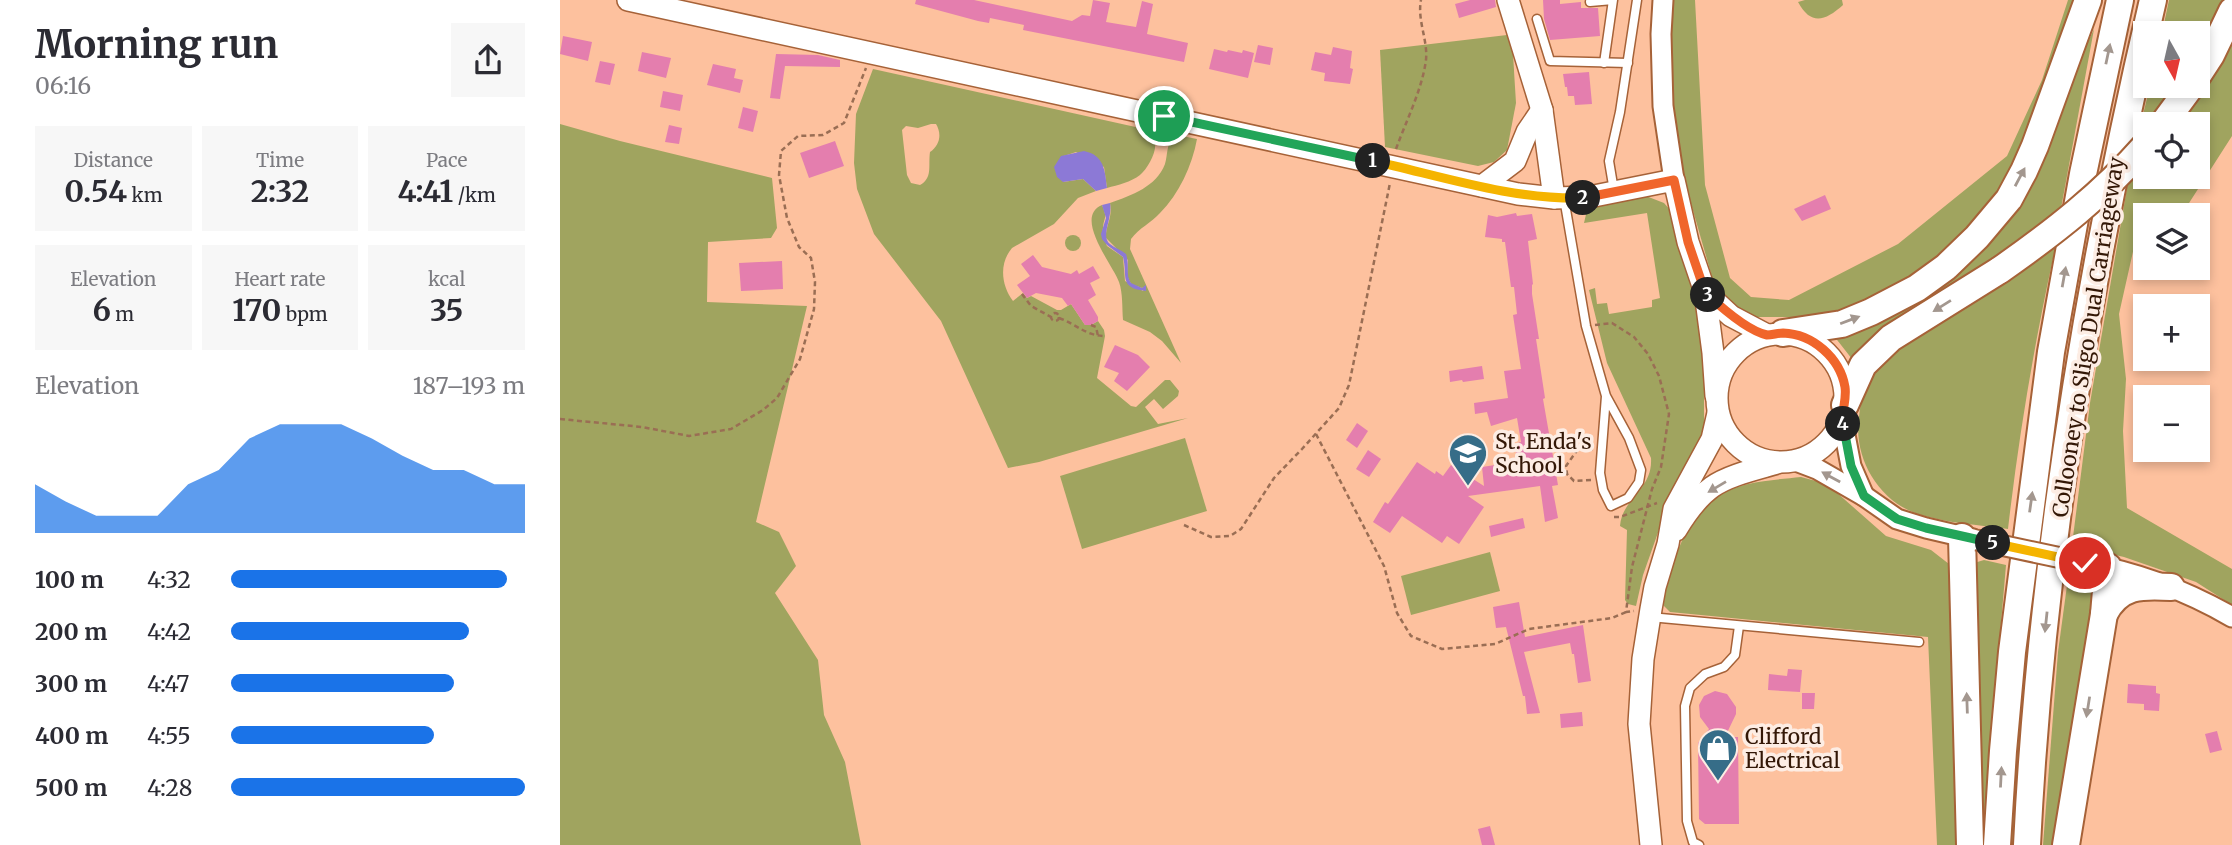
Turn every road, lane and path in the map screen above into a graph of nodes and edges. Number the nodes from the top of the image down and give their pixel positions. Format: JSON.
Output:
{"nodes":[{"id":1,"x":628,"y":0,"type":"edge"},
{"id":2,"x":1421,"y":0,"type":"edge"},
{"id":3,"x":1508,"y":0,"type":"edge"},
{"id":4,"x":1637,"y":0,"type":"edge"},
{"id":5,"x":1663,"y":0,"type":"edge"},
{"id":6,"x":2088,"y":0,"type":"edge"},
{"id":7,"x":2120,"y":0,"type":"edge"},
{"id":8,"x":2153,"y":0,"type":"edge"},
{"id":9,"x":1590,"y":2,"type":"edge"},
{"id":10,"x":2232,"y":10,"type":"edge"},
{"id":11,"x":1537,"y":19,"type":"dead end"},
{"id":12,"x":872,"y":52,"type":"junction"},
{"id":13,"x":2210,"y":56,"type":"edge"},
{"id":14,"x":1604,"y":63,"type":"junction"},
{"id":15,"x":1628,"y":63,"type":"junction"},
{"id":16,"x":1542,"y":110,"type":"junction"},
{"id":17,"x":2133,"y":159,"type":"edge"},
{"id":18,"x":1394,"y":166,"type":"junction"},
{"id":19,"x":1674,"y":180,"type":"junction"},
{"id":20,"x":1482,"y":186,"type":"junction"},
{"id":21,"x":1614,"y":191,"type":"junction"},
{"id":22,"x":1560,"y":198,"type":"junction"},
{"id":23,"x":1705,"y":292,"type":"junction"},
{"id":24,"x":1022,"y":294,"type":"dead end"},
{"id":25,"x":1035,"y":300,"type":"dead end"},
{"id":26,"x":1029,"y":304,"type":"junction"},
{"id":27,"x":1051,"y":317,"type":"junction"},
{"id":28,"x":1059,"y":318,"type":"junction"},
{"id":29,"x":1091,"y":326,"type":"dead end"},
{"id":30,"x":1775,"y":334,"type":"junction"},
{"id":31,"x":1098,"y":336,"type":"junction"},
{"id":32,"x":1105,"y":336,"type":"dead end"},
{"id":33,"x":1606,"y":396,"type":"junction"},
{"id":34,"x":1717,"y":404,"type":"junction"},
{"id":35,"x":1844,"y":412,"type":"junction"},
{"id":36,"x":560,"y":419,"type":"edge"},
{"id":37,"x":1316,"y":434,"type":"junction"},
{"id":38,"x":1602,"y":449,"type":"junction"},
{"id":39,"x":1788,"y":461,"type":"junction"},
{"id":40,"x":1601,"y":479,"type":"junction"},
{"id":41,"x":1864,"y":496,"type":"junction"},
{"id":42,"x":1184,"y":525,"type":"dead end"},
{"id":43,"x":1969,"y":538,"type":"junction"},
{"id":44,"x":1668,"y":544,"type":"junction"},
{"id":45,"x":2097,"y":565,"type":"junction"},
{"id":46,"x":2171,"y":587,"type":"junction"},
{"id":47,"x":1626,"y":612,"type":"dead end"},
{"id":48,"x":2104,"y":614,"type":"junction"},
{"id":49,"x":1650,"y":617,"type":"junction"},
{"id":50,"x":2232,"y":617,"type":"edge"},
{"id":51,"x":1739,"y":626,"type":"junction"},
{"id":52,"x":1919,"y":642,"type":"dead end"},
{"id":53,"x":1651,"y":845,"type":"edge"},
{"id":54,"x":1699,"y":845,"type":"edge"},
{"id":55,"x":1970,"y":845,"type":"edge"},
{"id":56,"x":1997,"y":845,"type":"edge"},
{"id":57,"x":2027,"y":845,"type":"edge"},
{"id":58,"x":2066,"y":845,"type":"edge"}],
"edges":[{"from":1,"to":12,"type":"main road"},
{"from":2,"to":18,"type":"path"},
{"from":3,"to":16,"type":"main road"},
{"from":4,"to":15,"type":"lane"},
{"from":5,"to":19,"type":"street"},
{"from":30,"to":6,"type":"highway","one_way":true},
{"from":56,"to":7,"type":"highway","name":"Collooney to Sligo Dual Carriageway","one_way":true},
{"from":8,"to":57,"type":"highway","name":"Collooney to Sligo Dual Carriageway","one_way":true},
{"from":9,"to":14,"type":"lane"},
{"from":10,"to":13,"type":"highway"},
{"from":11,"to":14,"type":"lane"},
{"from":12,"to":18,"type":"main road"},
{"from":12,"to":36,"type":"path"},
{"from":14,"to":15,"type":"lane"},
{"from":15,"to":21,"type":"lane"},
{"from":16,"to":20,"type":"main road"},
{"from":16,"to":22,"type":"main road"},
{"from":17,"to":35,"type":"highway","one_way":true,"bridge":true},
{"from":18,"to":20,"type":"main road"},
{"from":18,"to":37,"type":"path"},
{"from":19,"to":21,"type":"main road"},
{"from":19,"to":23,"type":"main road"},
{"from":20,"to":22,"type":"main road"},
{"from":21,"to":22,"type":"main road"},
{"from":22,"to":33,"type":"lane"},
{"from":23,"to":30,"type":"main road"},
{"from":23,"to":34,"type":"main road"},
{"from":24,"to":26,"type":"path"},
{"from":25,"to":26,"type":"path"},
{"from":26,"to":27,"type":"path"},
{"from":27,"to":28,"type":"path"},
{"from":27,"to":28,"type":"path"},
{"from":28,"to":31,"type":"path"},
{"from":29,"to":31,"type":"path"},
{"from":30,"to":34,"type":"main road"},
{"from":30,"to":35,"type":"main road"},
{"from":31,"to":32,"type":"path"},
{"from":33,"to":38,"type":"lane"},
{"from":33,"to":40,"type":"lane"},
{"from":34,"to":39,"type":"main road"},
{"from":34,"to":44,"type":"main road"},
{"from":35,"to":39,"type":"main road"},
{"from":35,"to":41,"type":"street"},
{"from":37,"to":42,"type":"path"},
{"from":37,"to":47,"type":"path"},
{"from":38,"to":40,"type":"lane"},
{"from":38,"to":40,"type":"path"},
{"from":41,"to":39,"type":"street","one_way":true},
{"from":39,"to":44,"type":"main road","one_way":true},
{"from":41,"to":43,"type":"street"},
{"from":43,"to":45,"type":"street","bridge":true},
{"from":55,"to":43,"type":"highway","one_way":true},
{"from":44,"to":49,"type":"main road"},
{"from":45,"to":46,"type":"street"},
{"from":45,"to":48,"type":"highway"},
{"from":46,"to":48,"type":"highway"},
{"from":46,"to":50,"type":"street"},
{"from":48,"to":58,"type":"highway","one_way":true},
{"from":49,"to":51,"type":"lane"},
{"from":49,"to":53,"type":"main road"},
{"from":51,"to":52,"type":"lane"},
{"from":51,"to":54,"type":"lane"}]}
